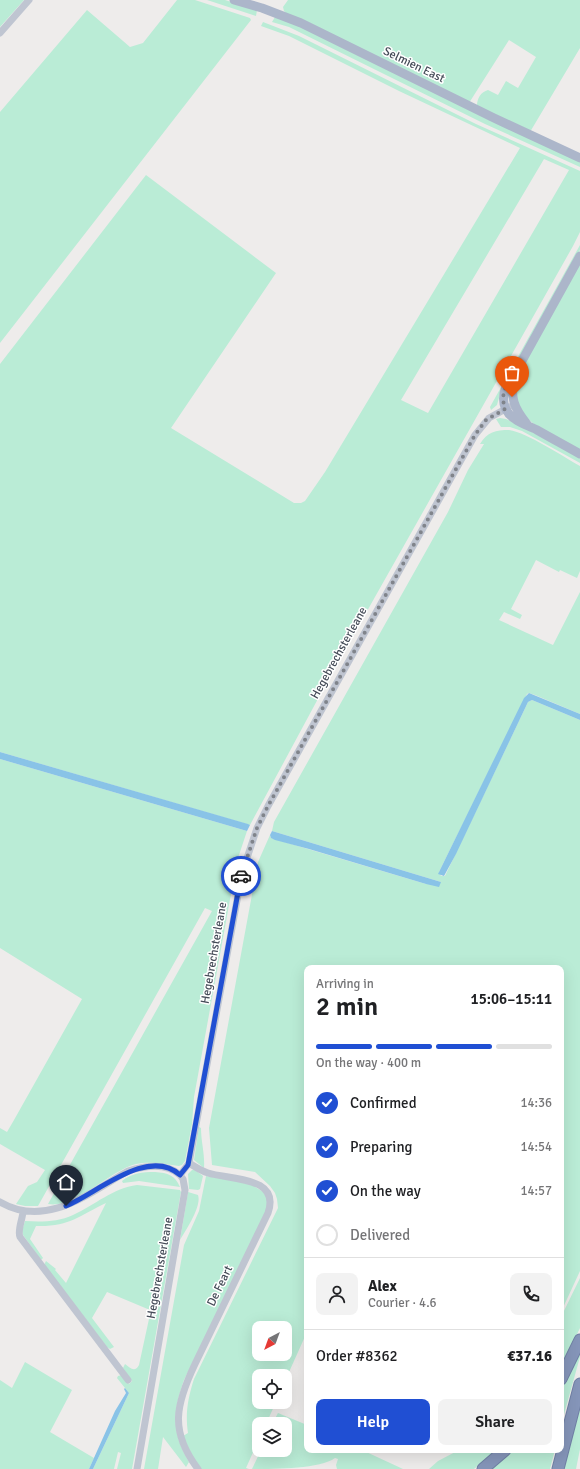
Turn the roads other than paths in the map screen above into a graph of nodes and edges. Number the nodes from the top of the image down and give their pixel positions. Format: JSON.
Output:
{"nodes":[{"id":1,"x":29,"y":0,"type":"edge"},
{"id":2,"x":234,"y":0,"type":"edge"},
{"id":3,"x":0,"y":33,"type":"edge"},
{"id":4,"x":580,"y":158,"type":"edge"},
{"id":5,"x":580,"y":256,"type":"edge"},
{"id":6,"x":513,"y":377,"type":"junction"},
{"id":7,"x":514,"y":405,"type":"junction"},
{"id":8,"x":505,"y":409,"type":"junction"},
{"id":9,"x":527,"y":424,"type":"junction"},
{"id":10,"x":580,"y":454,"type":"edge"},
{"id":11,"x":189,"y":1163,"type":"junction"},
{"id":12,"x":180,"y":1175,"type":"junction"},
{"id":13,"x":0,"y":1202,"type":"edge"},
{"id":14,"x":23,"y":1211,"type":"junction"},
{"id":15,"x":580,"y":1340,"type":"edge"},
{"id":16,"x":564,"y":1373,"type":"edge"},
{"id":17,"x":128,"y":1380,"type":"dead end"},
{"id":18,"x":580,"y":1384,"type":"edge"},
{"id":19,"x":564,"y":1446,"type":"edge"},
{"id":20,"x":502,"y":1453,"type":"edge"},
{"id":21,"x":562,"y":1453,"type":"edge"},
{"id":22,"x":137,"y":1469,"type":"edge"},
{"id":23,"x":198,"y":1469,"type":"edge"},
{"id":24,"x":483,"y":1469,"type":"edge"},
{"id":25,"x":558,"y":1469,"type":"edge"}],
"edges":[{"from":1,"to":3,"type":"street"},
{"from":2,"to":4,"type":"main road","name":"Selmien East"},
{"from":5,"to":6,"type":"main road"},
{"from":6,"to":7,"type":"main road"},
{"from":6,"to":8,"type":"main road"},
{"from":7,"to":8,"type":"street","name":"Hegebrechsterleane"},
{"from":7,"to":9,"type":"main road"},
{"from":8,"to":9,"type":"main road"},
{"from":8,"to":11,"type":"street","name":"Hegebrechsterleane"},
{"from":9,"to":10,"type":"main road"},
{"from":11,"to":12,"type":"street","name":"Hegebrechsterleane"},
{"from":11,"to":23,"type":"street","name":"De Feart"},
{"from":12,"to":14,"type":"street"},
{"from":12,"to":22,"type":"street","name":"Hegebrechsterleane"},
{"from":13,"to":14,"type":"street"},
{"from":14,"to":17,"type":"street"},
{"from":15,"to":16,"type":"highway"},
{"from":18,"to":19,"type":"highway"},
{"from":20,"to":24,"type":"highway"},
{"from":21,"to":25,"type":"highway"}]}
